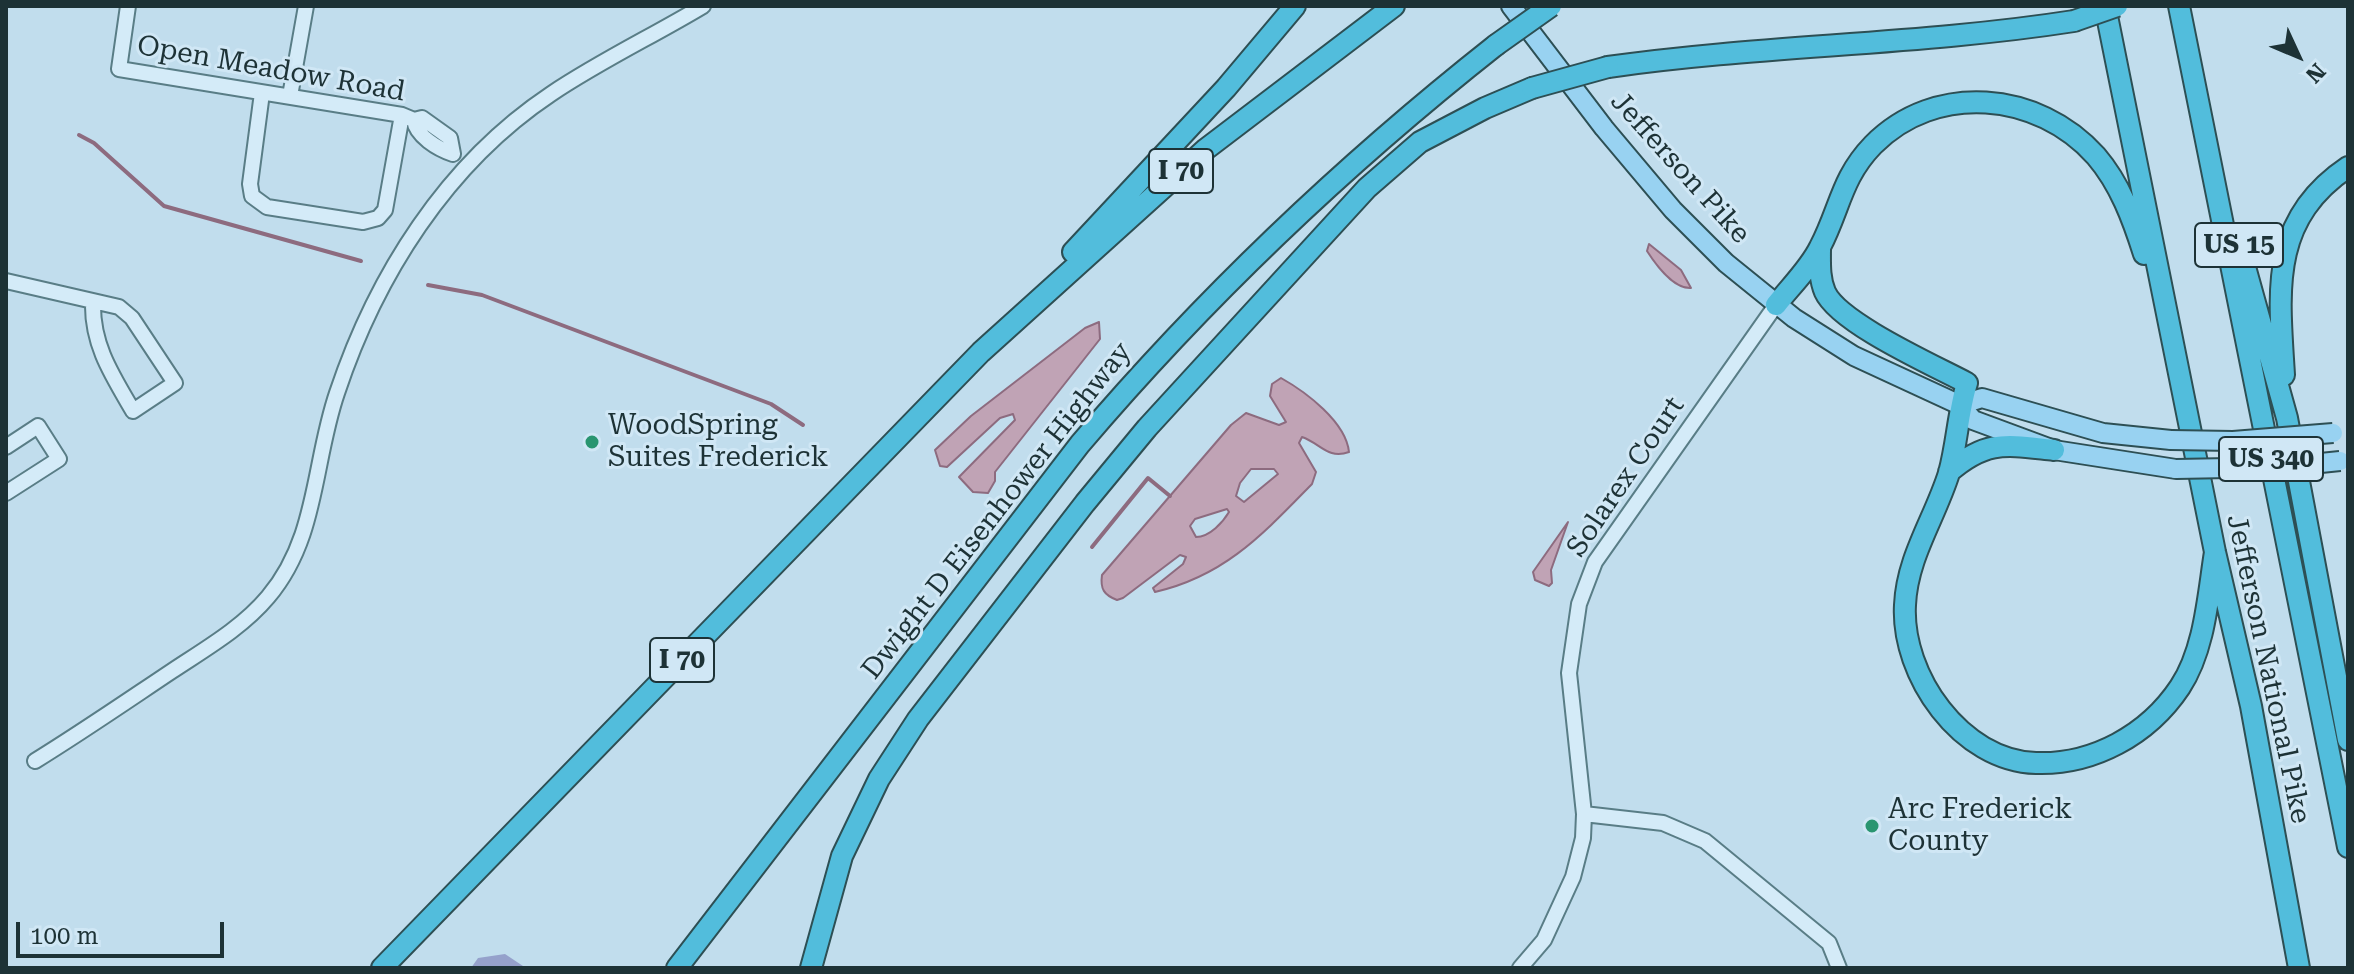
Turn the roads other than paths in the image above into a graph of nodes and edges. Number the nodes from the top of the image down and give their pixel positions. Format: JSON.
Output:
{"nodes":[{"id":1,"x":128,"y":6,"type":"edge"},
{"id":2,"x":306,"y":6,"type":"edge"},
{"id":3,"x":703,"y":6,"type":"edge"},
{"id":4,"x":1295,"y":6,"type":"edge"},
{"id":5,"x":1394,"y":6,"type":"edge"},
{"id":6,"x":1511,"y":6,"type":"edge"},
{"id":7,"x":1551,"y":6,"type":"edge"},
{"id":8,"x":2105,"y":6,"type":"edge"},
{"id":9,"x":2117,"y":6,"type":"edge"},
{"id":10,"x":2179,"y":6,"type":"edge"},
{"id":11,"x":2192,"y":72,"type":"junction"},
{"id":12,"x":262,"y":93,"type":"junction"},
{"id":13,"x":290,"y":96,"type":"junction"},
{"id":14,"x":408,"y":118,"type":"junction"},
{"id":15,"x":1412,"y":148,"type":"junction"},
{"id":16,"x":467,"y":167,"type":"junction"},
{"id":17,"x":2348,"y":167,"type":"edge"},
{"id":18,"x":1820,"y":248,"type":"junction"},
{"id":19,"x":6,"y":281,"type":"edge"},
{"id":20,"x":1222,"y":286,"type":"junction"},
{"id":21,"x":93,"y":303,"type":"junction"},
{"id":22,"x":1776,"y":305,"type":"junction"},
{"id":23,"x":2172,"y":342,"type":"junction"},
{"id":24,"x":981,"y":352,"type":"junction"},
{"id":25,"x":1960,"y":405,"type":"junction"},
{"id":26,"x":2287,"y":418,"type":"junction"},
{"id":27,"x":2340,"y":432,"type":"edge"},
{"id":28,"x":6,"y":447,"type":"edge"},
{"id":29,"x":2054,"y":450,"type":"junction"},
{"id":30,"x":2344,"y":461,"type":"edge"},
{"id":31,"x":1949,"y":472,"type":"junction"},
{"id":32,"x":6,"y":493,"type":"edge"},
{"id":33,"x":2215,"y":552,"type":"junction"},
{"id":34,"x":2348,"y":738,"type":"edge"},
{"id":35,"x":35,"y":761,"type":"dead end"},
{"id":36,"x":1584,"y":814,"type":"junction"},
{"id":37,"x":2348,"y":847,"type":"edge"},
{"id":38,"x":382,"y":968,"type":"edge"},
{"id":39,"x":677,"y":968,"type":"edge"},
{"id":40,"x":811,"y":968,"type":"edge"},
{"id":41,"x":1520,"y":968,"type":"edge"},
{"id":42,"x":1839,"y":968,"type":"edge"},
{"id":43,"x":2299,"y":968,"type":"edge"}],
"edges":[{"from":1,"to":12,"type":"street","name":"Open Meadow Road"},
{"from":2,"to":13,"type":"street"},
{"from":3,"to":16,"type":"street"},
{"from":4,"to":24,"type":"highway"},
{"from":5,"to":24,"type":"highway","number":"I 70"},
{"from":6,"to":22,"type":"main road","name":"Jefferson Pike"},
{"from":7,"to":20,"type":"highway","name":"Dwight D Eisenhower Highway","bridge":true},
{"from":8,"to":23,"type":"highway","name":"Jefferson National Pike","number":"US 15"},
{"from":9,"to":15,"type":"highway","bridge":true},
{"from":10,"to":11,"type":"highway","name":"Jefferson National Pike","number":"US 15"},
{"from":11,"to":26,"type":"highway","number":"US 15"},
{"from":11,"to":37,"type":"highway","name":"Jefferson National Pike","number":"US 340"},
{"from":12,"to":13,"type":"street","name":"Open Meadow Road"},
{"from":12,"to":14,"type":"street"},
{"from":13,"to":14,"type":"street","name":"Open Meadow Road"},
{"from":14,"to":16,"type":"street","name":"Open Meadow Road"},
{"from":15,"to":20,"type":"highway"},
{"from":15,"to":40,"type":"highway"},
{"from":16,"to":35,"type":"street"},
{"from":17,"to":26,"type":"highway"},
{"from":18,"to":22,"type":"highway"},
{"from":18,"to":23,"type":"highway"},
{"from":18,"to":25,"type":"highway"},
{"from":19,"to":21,"type":"street"},
{"from":20,"to":39,"type":"highway","name":"Dwight D Eisenhower Highway"},
{"from":21,"to":21,"type":"street"},
{"from":22,"to":25,"type":"main road","name":"Jefferson Pike"},
{"from":22,"to":36,"type":"street","name":"Solarex Court"},
{"from":23,"to":33,"type":"highway","name":"Jefferson National Pike","number":"US 15"},
{"from":24,"to":38,"type":"highway","number":"I 70"},
{"from":25,"to":27,"type":"main road","name":"Jefferson Pike","bridge":true},
{"from":25,"to":29,"type":"main road","name":"Jefferson Pike"},
{"from":25,"to":31,"type":"highway"},
{"from":26,"to":34,"type":"highway","number":"US 15"},
{"from":28,"to":32,"type":"street"},
{"from":29,"to":30,"type":"main road","name":"Jefferson Pike","bridge":true},
{"from":29,"to":31,"type":"highway"},
{"from":31,"to":33,"type":"highway"},
{"from":33,"to":43,"type":"highway","name":"Jefferson National Pike","number":"US 15"},
{"from":36,"to":41,"type":"street","name":"Solarex Court"},
{"from":36,"to":42,"type":"street"}]}
